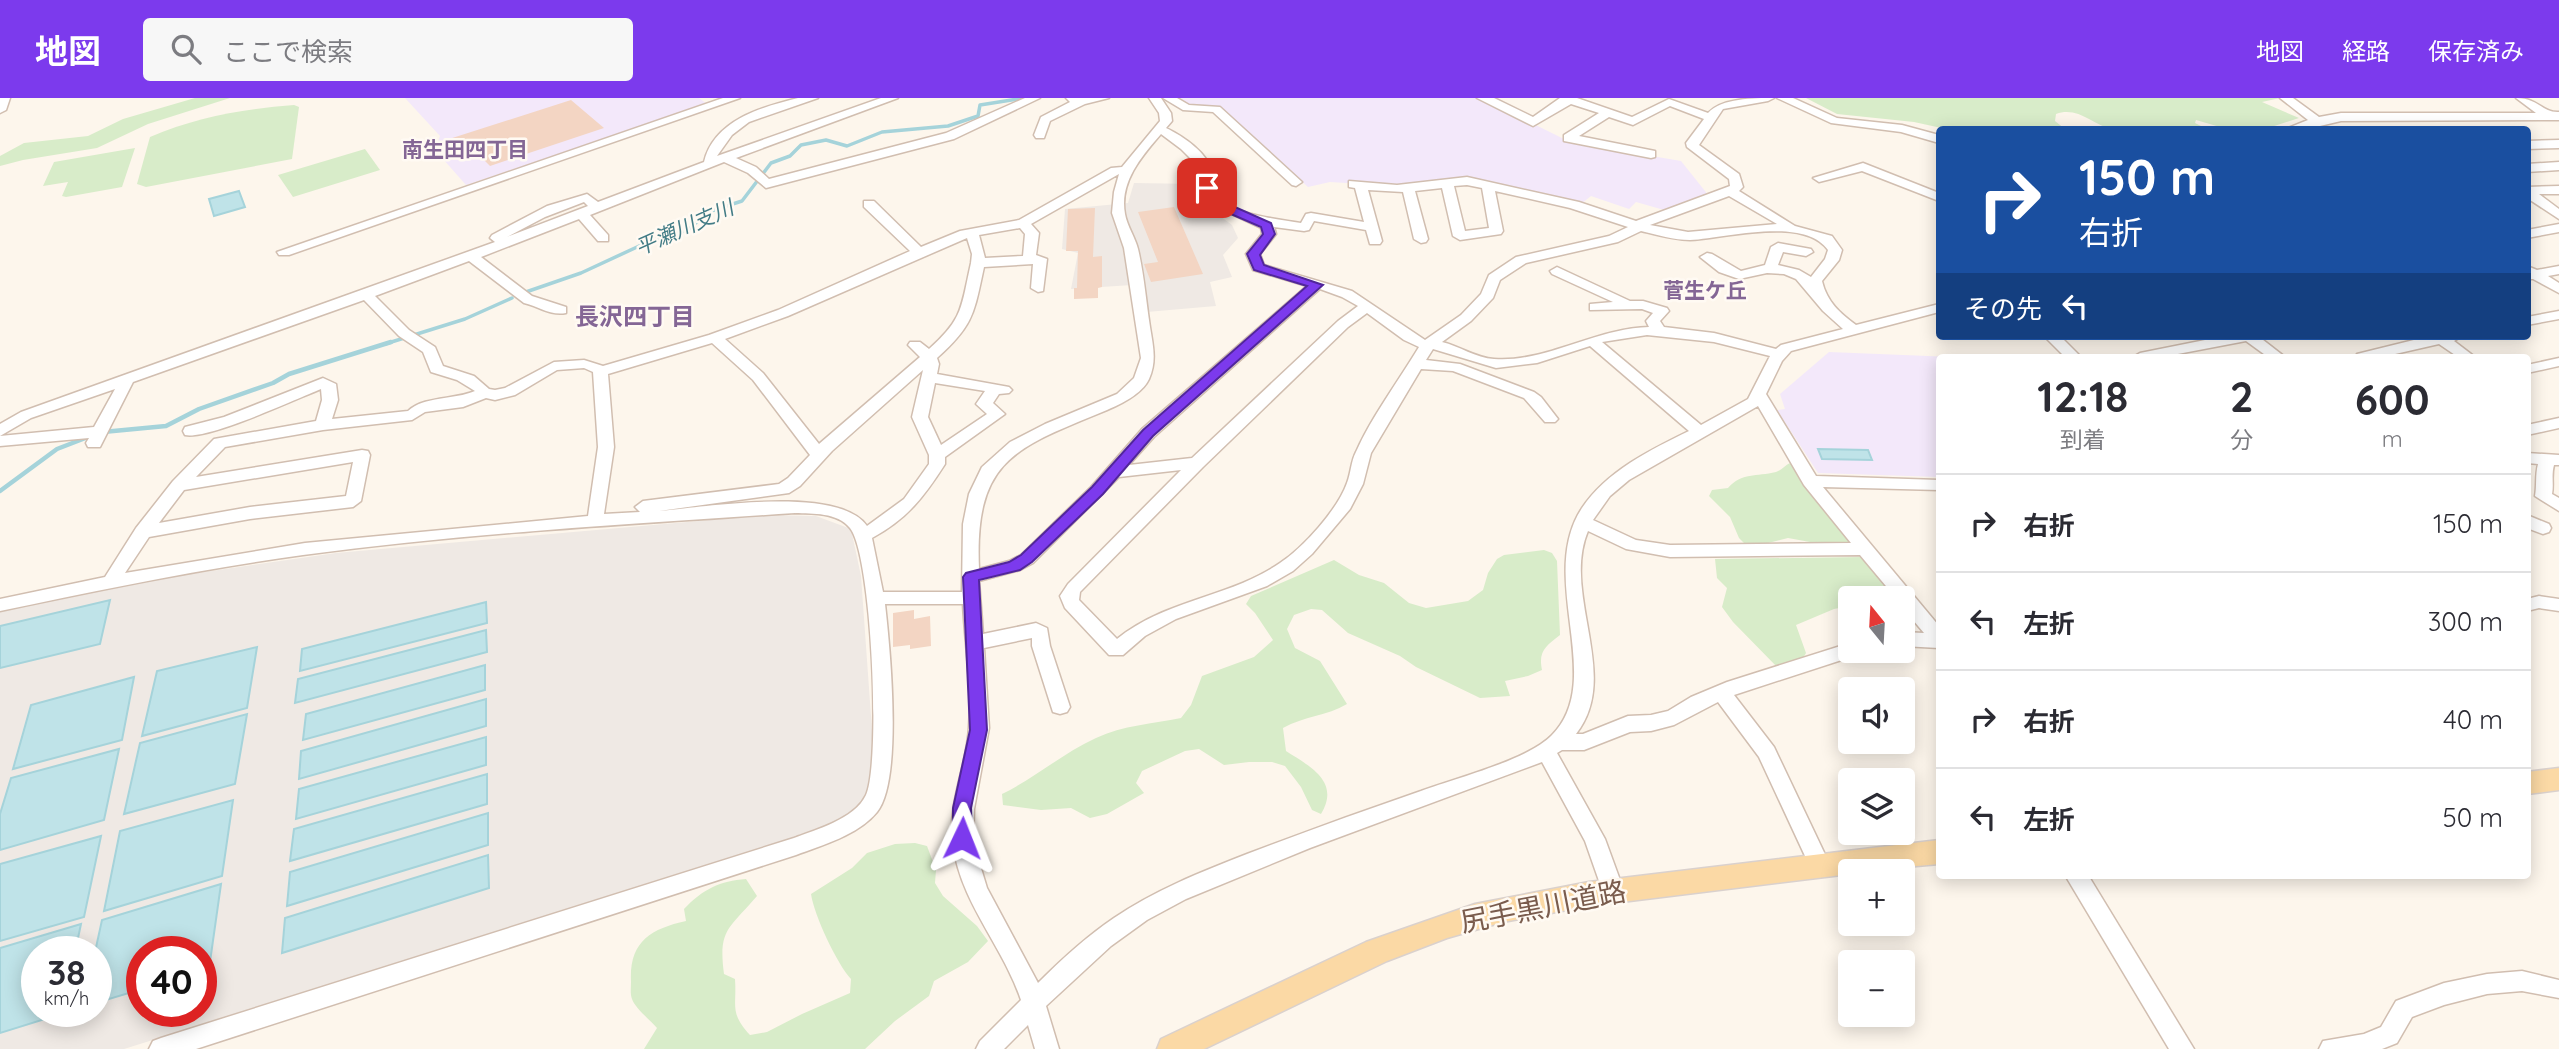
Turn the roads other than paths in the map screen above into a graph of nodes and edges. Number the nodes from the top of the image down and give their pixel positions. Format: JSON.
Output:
{"nodes":[{"id":1,"x":4,"y":98,"type":"edge"},
{"id":2,"x":734,"y":98,"type":"edge"},
{"id":3,"x":812,"y":98,"type":"edge"},
{"id":4,"x":892,"y":98,"type":"edge"},
{"id":5,"x":1034,"y":98,"type":"edge"},
{"id":6,"x":1069,"y":98,"type":"edge"},
{"id":7,"x":1102,"y":98,"type":"edge"},
{"id":8,"x":1154,"y":98,"type":"edge"},
{"id":9,"x":1169,"y":98,"type":"edge"},
{"id":10,"x":1483,"y":98,"type":"edge"},
{"id":11,"x":1514,"y":98,"type":"edge"},
{"id":12,"x":1768,"y":98,"type":"edge"},
{"id":13,"x":1783,"y":98,"type":"edge"},
{"id":14,"x":2286,"y":98,"type":"edge"},
{"id":15,"x":2522,"y":98,"type":"edge"},
{"id":16,"x":1567,"y":99,"type":"edge"},
{"id":17,"x":712,"y":101,"type":"edge"},
{"id":18,"x":1083,"y":101,"type":"junction"},
{"id":19,"x":1502,"y":105,"type":"junction"},
{"id":20,"x":0,"y":110,"type":"edge"},
{"id":21,"x":1609,"y":112,"type":"junction"},
{"id":22,"x":2554,"y":116,"type":"edge"},
{"id":23,"x":1709,"y":117,"type":"junction"},
{"id":24,"x":2381,"y":117,"type":"junction"},
{"id":25,"x":2416,"y":117,"type":"junction"},
{"id":26,"x":2321,"y":120,"type":"junction"},
{"id":27,"x":2302,"y":126,"type":"edge"},
{"id":28,"x":2332,"y":126,"type":"edge"},
{"id":29,"x":2393,"y":126,"type":"edge"},
{"id":30,"x":2428,"y":126,"type":"edge"},
{"id":31,"x":1161,"y":130,"type":"junction"},
{"id":32,"x":1040,"y":135,"type":"dead end"},
{"id":33,"x":1936,"y":138,"type":"edge"},
{"id":34,"x":2559,"y":144,"type":"edge"},
{"id":35,"x":2531,"y":145,"type":"edge"},
{"id":36,"x":1651,"y":154,"type":"dead end"},
{"id":37,"x":725,"y":158,"type":"junction"},
{"id":38,"x":711,"y":163,"type":"junction"},
{"id":39,"x":2559,"y":166,"type":"edge"},
{"id":40,"x":2531,"y":168,"type":"edge"},
{"id":41,"x":1126,"y":170,"type":"junction"},
{"id":42,"x":1819,"y":178,"type":"dead end"},
{"id":43,"x":1296,"y":182,"type":"dead end"},
{"id":44,"x":1447,"y":182,"type":"junction"},
{"id":45,"x":1488,"y":186,"type":"junction"},
{"id":46,"x":1408,"y":188,"type":"junction"},
{"id":47,"x":2559,"y":190,"type":"edge"},
{"id":48,"x":1730,"y":191,"type":"junction"},
{"id":49,"x":2531,"y":194,"type":"edge"},
{"id":50,"x":1936,"y":196,"type":"edge"},
{"id":51,"x":2531,"y":196,"type":"edge"},
{"id":52,"x":869,"y":204,"type":"dead end"},
{"id":53,"x":597,"y":208,"type":"junction"},
{"id":54,"x":582,"y":214,"type":"junction"},
{"id":55,"x":2559,"y":215,"type":"edge"},
{"id":56,"x":1262,"y":221,"type":"junction"},
{"id":57,"x":1023,"y":223,"type":"junction"},
{"id":58,"x":1371,"y":227,"type":"junction"},
{"id":59,"x":1638,"y":227,"type":"junction"},
{"id":60,"x":2559,"y":228,"type":"edge"},
{"id":61,"x":1793,"y":229,"type":"junction"},
{"id":62,"x":972,"y":233,"type":"junction"},
{"id":63,"x":2531,"y":233,"type":"edge"},
{"id":64,"x":603,"y":238,"type":"dead end"},
{"id":65,"x":1421,"y":239,"type":"dead end"},
{"id":66,"x":1375,"y":241,"type":"dead end"},
{"id":67,"x":503,"y":245,"type":"junction"},
{"id":68,"x":919,"y":252,"type":"junction"},
{"id":69,"x":284,"y":253,"type":"dead end"},
{"id":70,"x":1807,"y":253,"type":"dead end"},
{"id":71,"x":472,"y":257,"type":"junction"},
{"id":72,"x":1707,"y":257,"type":"dead end"},
{"id":73,"x":1029,"y":259,"type":"junction"},
{"id":74,"x":978,"y":263,"type":"junction"},
{"id":75,"x":1771,"y":267,"type":"junction"},
{"id":76,"x":2559,"y":270,"type":"edge"},
{"id":77,"x":1557,"y":271,"type":"dead end"},
{"id":78,"x":2531,"y":274,"type":"edge"},
{"id":79,"x":2531,"y":275,"type":"edge"},
{"id":80,"x":1316,"y":285,"type":"junction"},
{"id":81,"x":1038,"y":288,"type":"dead end"},
{"id":82,"x":2559,"y":289,"type":"edge"},
{"id":83,"x":1816,"y":293,"type":"junction"},
{"id":84,"x":366,"y":295,"type":"junction"},
{"id":85,"x":1367,"y":306,"type":"junction"},
{"id":86,"x":1595,"y":307,"type":"dead end"},
{"id":87,"x":1628,"y":307,"type":"junction"},
{"id":88,"x":1936,"y":309,"type":"edge"},
{"id":89,"x":561,"y":310,"type":"dead end"},
{"id":90,"x":2559,"y":315,"type":"edge"},
{"id":91,"x":2531,"y":320,"type":"edge"},
{"id":92,"x":1852,"y":329,"type":"junction"},
{"id":93,"x":1660,"y":332,"type":"junction"},
{"id":94,"x":714,"y":338,"type":"junction"},
{"id":95,"x":2055,"y":340,"type":"edge"},
{"id":96,"x":2227,"y":340,"type":"edge"},
{"id":97,"x":2254,"y":340,"type":"edge"},
{"id":98,"x":2433,"y":340,"type":"edge"},
{"id":99,"x":2448,"y":340,"type":"edge"},
{"id":100,"x":1592,"y":341,"type":"junction"},
{"id":101,"x":915,"y":345,"type":"dead end"},
{"id":102,"x":1427,"y":345,"type":"junction"},
{"id":103,"x":1777,"y":354,"type":"junction"},
{"id":104,"x":2071,"y":354,"type":"edge"},
{"id":105,"x":2155,"y":354,"type":"edge"},
{"id":106,"x":2274,"y":354,"type":"edge"},
{"id":107,"x":2374,"y":354,"type":"edge"},
{"id":108,"x":2465,"y":354,"type":"edge"},
{"id":109,"x":929,"y":357,"type":"junction"},
{"id":110,"x":2559,"y":362,"type":"edge"},
{"id":111,"x":1417,"y":364,"type":"junction"},
{"id":112,"x":2531,"y":368,"type":"edge"},
{"id":113,"x":600,"y":372,"type":"junction"},
{"id":114,"x":928,"y":377,"type":"junction"},
{"id":115,"x":128,"y":378,"type":"junction"},
{"id":116,"x":484,"y":393,"type":"junction"},
{"id":117,"x":1759,"y":395,"type":"junction"},
{"id":118,"x":0,"y":414,"type":"edge"},
{"id":119,"x":26,"y":415,"type":"junction"},
{"id":120,"x":1550,"y":419,"type":"dead end"},
{"id":121,"x":2559,"y":423,"type":"edge"},
{"id":122,"x":323,"y":425,"type":"junction"},
{"id":123,"x":2531,"y":429,"type":"edge"},
{"id":124,"x":0,"y":431,"type":"edge"},
{"id":125,"x":191,"y":431,"type":"dead end"},
{"id":126,"x":1698,"y":431,"type":"junction"},
{"id":127,"x":0,"y":442,"type":"edge"},
{"id":128,"x":818,"y":454,"type":"junction"},
{"id":129,"x":937,"y":455,"type":"junction"},
{"id":130,"x":2531,"y":458,"type":"edge"},
{"id":131,"x":2553,"y":460,"type":"edge"},
{"id":132,"x":1198,"y":463,"type":"junction"},
{"id":133,"x":1114,"y":472,"type":"junction"},
{"id":134,"x":1810,"y":481,"type":"junction"},
{"id":135,"x":179,"y":485,"type":"junction"},
{"id":136,"x":1936,"y":485,"type":"edge"},
{"id":137,"x":2559,"y":505,"type":"edge"},
{"id":138,"x":615,"y":520,"type":"junction"},
{"id":139,"x":595,"y":522,"type":"junction"},
{"id":140,"x":1583,"y":523,"type":"junction"},
{"id":141,"x":142,"y":532,"type":"junction"},
{"id":142,"x":865,"y":535,"type":"junction"},
{"id":143,"x":1865,"y":549,"type":"junction"},
{"id":144,"x":971,"y":577,"type":"junction"},
{"id":145,"x":112,"y":581,"type":"junction"},
{"id":146,"x":875,"y":598,"type":"junction"},
{"id":147,"x":971,"y":598,"type":"junction"},
{"id":148,"x":2531,"y":604,"type":"edge"},
{"id":149,"x":0,"y":605,"type":"edge"},
{"id":150,"x":2559,"y":605,"type":"edge"},
{"id":151,"x":1936,"y":636,"type":"edge"},
{"id":152,"x":1915,"y":639,"type":"edge"},
{"id":153,"x":1936,"y":640,"type":"edge"},
{"id":154,"x":974,"y":643,"type":"junction"},
{"id":155,"x":1838,"y":654,"type":"edge"},
{"id":156,"x":1721,"y":692,"type":"junction"},
{"id":157,"x":1060,"y":707,"type":"dead end"},
{"id":158,"x":1551,"y":746,"type":"junction"},
{"id":159,"x":2559,"y":779,"type":"edge"},
{"id":160,"x":2531,"y":782,"type":"edge"},
{"id":161,"x":1936,"y":852,"type":"edge"},
{"id":162,"x":1819,"y":865,"type":"junction"},
{"id":163,"x":2079,"y":879,"type":"edge"},
{"id":164,"x":1613,"y":891,"type":"junction"},
{"id":165,"x":2556,"y":989,"type":"dead end"},
{"id":166,"x":1033,"y":1002,"type":"junction"},
{"id":167,"x":161,"y":1049,"type":"edge"},
{"id":168,"x":988,"y":1049,"type":"edge"},
{"id":169,"x":1047,"y":1049,"type":"edge"},
{"id":170,"x":1172,"y":1049,"type":"edge"},
{"id":171,"x":2182,"y":1049,"type":"edge"},
{"id":172,"x":2331,"y":1049,"type":"edge"}],
"edges":[{"from":1,"to":20,"type":"street"},
{"from":2,"to":17,"type":"street"},
{"from":3,"to":38,"type":"street"},
{"from":4,"to":37,"type":"street"},
{"from":5,"to":37,"type":"street"},
{"from":6,"to":18,"type":"street"},
{"from":7,"to":18,"type":"street"},
{"from":8,"to":31,"type":"street"},
{"from":9,"to":43,"type":"street"},
{"from":10,"to":19,"type":"street"},
{"from":11,"to":19,"type":"street"},
{"from":12,"to":23,"type":"street"},
{"from":13,"to":33,"type":"street"},
{"from":14,"to":26,"type":"street"},
{"from":15,"to":22,"type":"street"},
{"from":16,"to":19,"type":"street"},
{"from":16,"to":21,"type":"street"},
{"from":17,"to":69,"type":"street"},
{"from":18,"to":32,"type":"street"},
{"from":21,"to":23,"type":"street"},
{"from":21,"to":36,"type":"street"},
{"from":22,"to":25,"type":"street"},
{"from":23,"to":48,"type":"street"},
{"from":24,"to":25,"type":"street"},
{"from":24,"to":26,"type":"street"},
{"from":24,"to":29,"type":"street"},
{"from":25,"to":30,"type":"street"},
{"from":26,"to":27,"type":"street"},
{"from":26,"to":28,"type":"street"},
{"from":31,"to":41,"type":"street"},
{"from":31,"to":56,"type":"street"},
{"from":34,"to":35,"type":"street"},
{"from":37,"to":38,"type":"street"},
{"from":38,"to":53,"type":"street"},
{"from":39,"to":40,"type":"street"},
{"from":41,"to":57,"type":"street"},
{"from":41,"to":144,"type":"street"},
{"from":42,"to":50,"type":"street"},
{"from":44,"to":45,"type":"street"},
{"from":44,"to":45,"type":"street"},
{"from":44,"to":46,"type":"street"},
{"from":45,"to":59,"type":"street"},
{"from":46,"to":58,"type":"street"},
{"from":46,"to":65,"type":"street"},
{"from":47,"to":49,"type":"street"},
{"from":48,"to":59,"type":"street"},
{"from":48,"to":61,"type":"street"},
{"from":51,"to":55,"type":"street"},
{"from":52,"to":68,"type":"street"},
{"from":53,"to":54,"type":"street"},
{"from":53,"to":67,"type":"street"},
{"from":54,"to":64,"type":"street"},
{"from":54,"to":67,"type":"street"},
{"from":56,"to":58,"type":"street"},
{"from":56,"to":80,"type":"street"},
{"from":57,"to":62,"type":"street"},
{"from":57,"to":73,"type":"street"},
{"from":58,"to":66,"type":"street"},
{"from":59,"to":61,"type":"street"},
{"from":59,"to":102,"type":"street"},
{"from":60,"to":63,"type":"street"},
{"from":61,"to":83,"type":"street"},
{"from":62,"to":68,"type":"street"},
{"from":62,"to":74,"type":"street"},
{"from":67,"to":71,"type":"street"},
{"from":68,"to":94,"type":"street"},
{"from":70,"to":75,"type":"street"},
{"from":71,"to":84,"type":"street"},
{"from":71,"to":89,"type":"street"},
{"from":72,"to":75,"type":"street"},
{"from":73,"to":74,"type":"street"},
{"from":73,"to":81,"type":"street"},
{"from":74,"to":109,"type":"street"},
{"from":75,"to":83,"type":"street"},
{"from":76,"to":78,"type":"street"},
{"from":77,"to":87,"type":"street"},
{"from":79,"to":82,"type":"street"},
{"from":80,"to":85,"type":"street"},
{"from":80,"to":133,"type":"street"},
{"from":83,"to":92,"type":"street"},
{"from":84,"to":115,"type":"street"},
{"from":84,"to":116,"type":"street"},
{"from":85,"to":102,"type":"street"},
{"from":85,"to":132,"type":"street"},
{"from":86,"to":87,"type":"street"},
{"from":87,"to":93,"type":"street"},
{"from":88,"to":92,"type":"street"},
{"from":90,"to":91,"type":"street"},
{"from":92,"to":103,"type":"street"},
{"from":93,"to":100,"type":"street"},
{"from":93,"to":103,"type":"street"},
{"from":94,"to":113,"type":"street"},
{"from":94,"to":128,"type":"street"},
{"from":95,"to":104,"type":"street"},
{"from":96,"to":105,"type":"street"},
{"from":97,"to":106,"type":"street"},
{"from":98,"to":107,"type":"street"},
{"from":99,"to":108,"type":"street"},
{"from":100,"to":102,"type":"street"},
{"from":100,"to":126,"type":"street"},
{"from":101,"to":109,"type":"street"},
{"from":102,"to":111,"type":"street"},
{"from":103,"to":117,"type":"street"},
{"from":109,"to":114,"type":"street"},
{"from":109,"to":128,"type":"street"},
{"from":110,"to":112,"type":"street"},
{"from":111,"to":120,"type":"street"},
{"from":111,"to":132,"type":"street"},
{"from":113,"to":116,"type":"street"},
{"from":113,"to":139,"type":"street"},
{"from":114,"to":129,"type":"street"},
{"from":114,"to":129,"type":"street"},
{"from":115,"to":119,"type":"street"},
{"from":115,"to":127,"type":"street"},
{"from":116,"to":122,"type":"street"},
{"from":117,"to":126,"type":"street"},
{"from":117,"to":134,"type":"street"},
{"from":118,"to":119,"type":"street"},
{"from":119,"to":124,"type":"street"},
{"from":121,"to":123,"type":"street"},
{"from":122,"to":125,"type":"street"},
{"from":122,"to":135,"type":"street"},
{"from":126,"to":140,"type":"street"},
{"from":128,"to":138,"type":"street"},
{"from":129,"to":142,"type":"street"},
{"from":130,"to":131,"type":"street"},
{"from":131,"to":137,"type":"street"},
{"from":132,"to":133,"type":"street"},
{"from":133,"to":144,"type":"street"},
{"from":134,"to":136,"type":"street"},
{"from":134,"to":143,"type":"street"},
{"from":135,"to":141,"type":"street"},
{"from":135,"to":141,"type":"street"},
{"from":138,"to":139,"type":"street"},
{"from":138,"to":142,"type":"street"},
{"from":139,"to":145,"type":"street"},
{"from":140,"to":143,"type":"street"},
{"from":140,"to":158,"type":"street"},
{"from":141,"to":145,"type":"street"},
{"from":142,"to":146,"type":"street"},
{"from":143,"to":151,"type":"street"},
{"from":144,"to":147,"type":"street"},
{"from":145,"to":149,"type":"street"},
{"from":146,"to":147,"type":"street"},
{"from":146,"to":167,"type":"street"},
{"from":147,"to":154,"type":"street"},
{"from":148,"to":150,"type":"street"},
{"from":152,"to":153,"type":"street"},
{"from":154,"to":157,"type":"street"},
{"from":154,"to":166,"type":"street"},
{"from":155,"to":156,"type":"street"},
{"from":156,"to":158,"type":"street"},
{"from":156,"to":162,"type":"street"},
{"from":158,"to":164,"type":"street"},
{"from":158,"to":166,"type":"street"},
{"from":159,"to":160,"type":"main road"},
{"from":161,"to":162,"type":"main road","name":"尻手黒川道路"},
{"from":162,"to":164,"type":"main road","name":"尻手黒川道路"},
{"from":163,"to":171,"type":"street"},
{"from":164,"to":170,"type":"main road","name":"尻手黒川道路"},
{"from":165,"to":172,"type":"street"},
{"from":166,"to":168,"type":"street"},
{"from":166,"to":169,"type":"street"}]}
